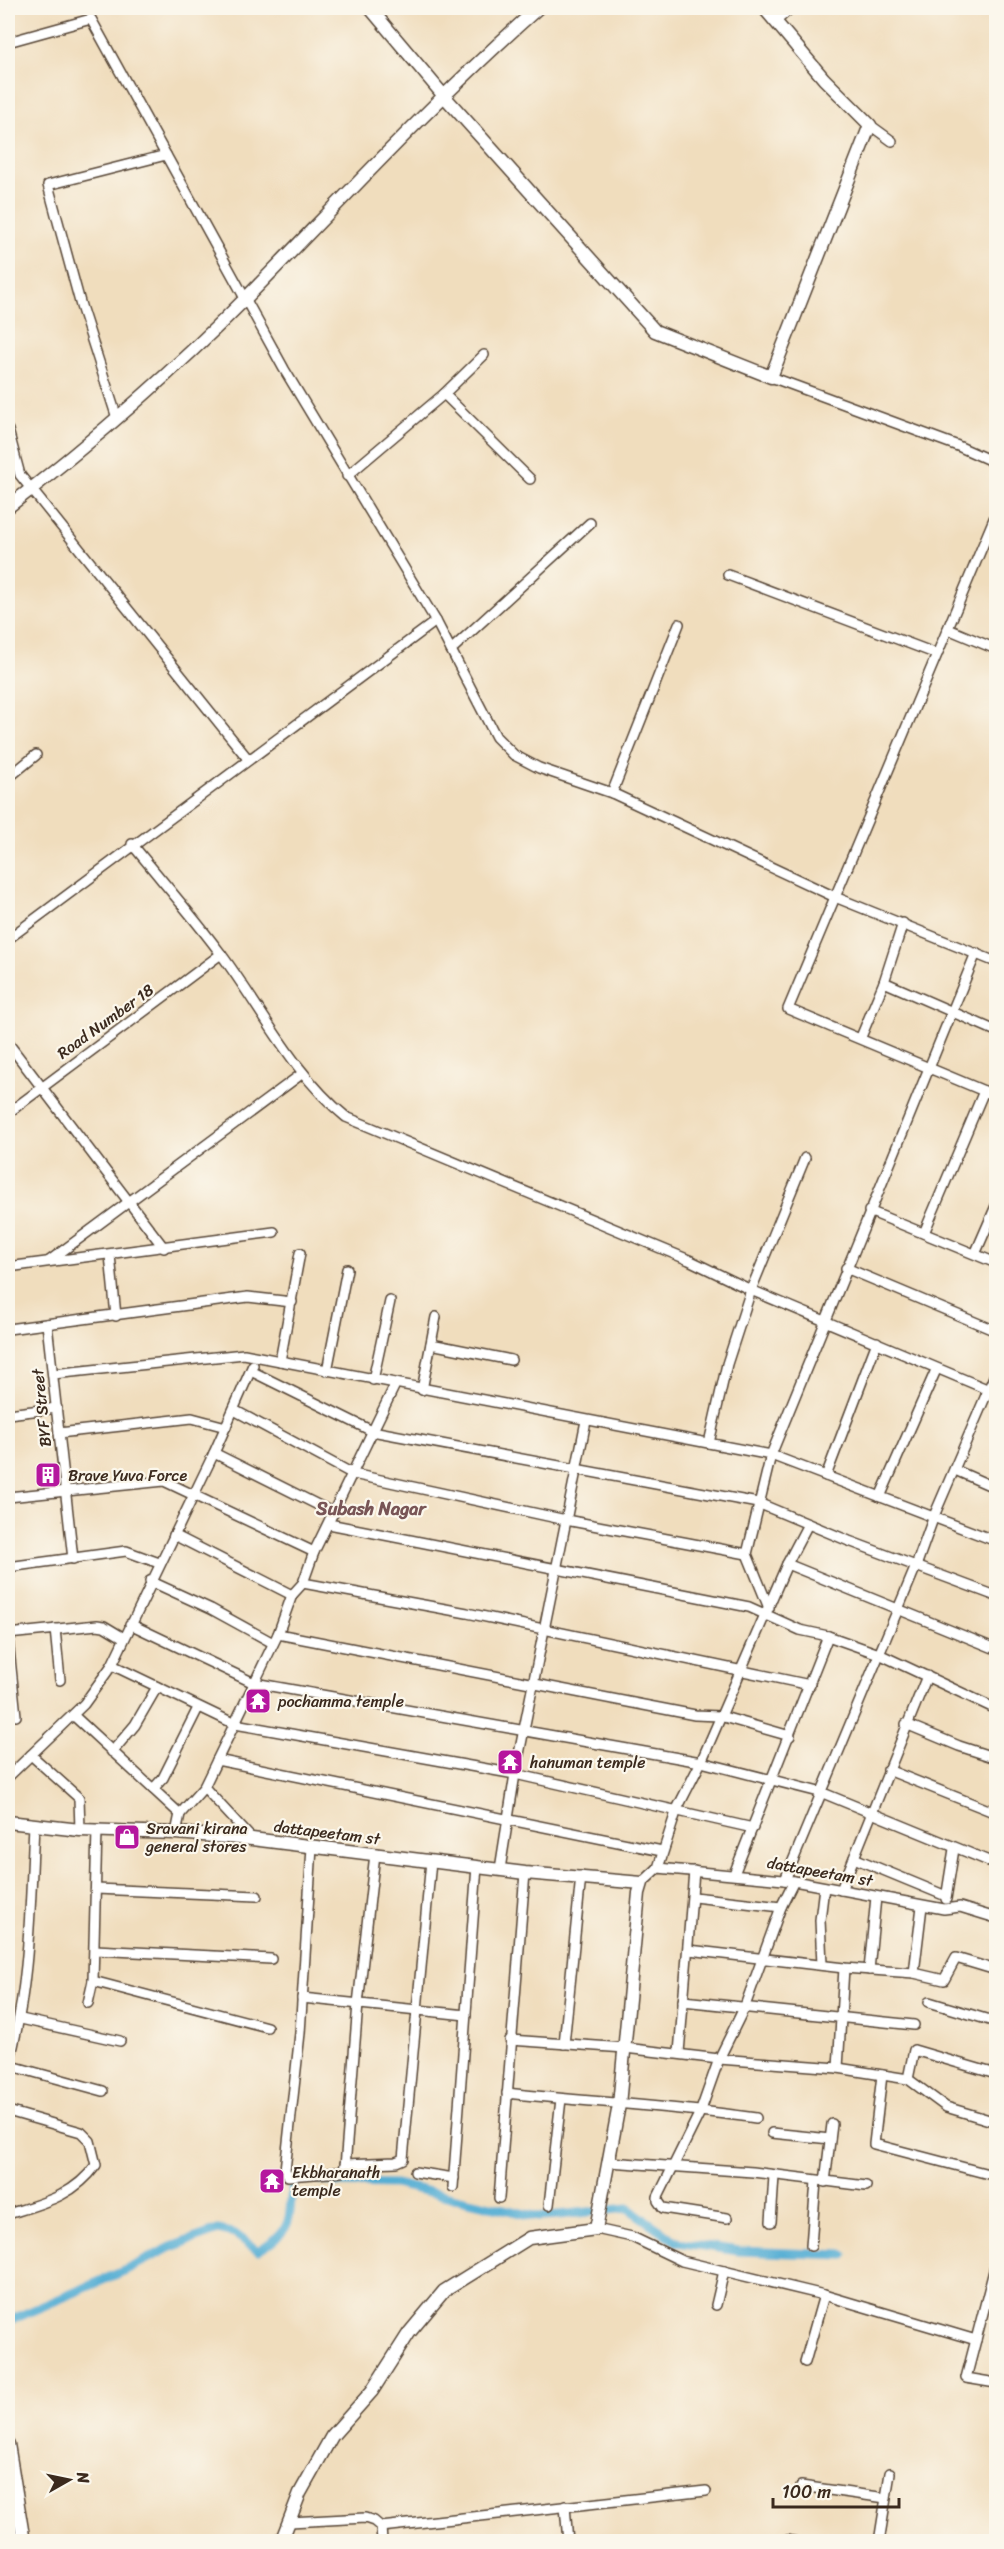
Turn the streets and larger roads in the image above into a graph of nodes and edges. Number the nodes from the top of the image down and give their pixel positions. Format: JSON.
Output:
{"nodes":[{"id":1,"x":370,"y":8,"type":"edge"},
{"id":2,"x":538,"y":8,"type":"edge"},
{"id":3,"x":764,"y":8,"type":"edge"},
{"id":4,"x":791,"y":8,"type":"edge"},
{"id":5,"x":776,"y":21,"type":"junction"},
{"id":6,"x":8,"y":42,"type":"edge"},
{"id":7,"x":444,"y":96,"type":"junction"},
{"id":8,"x":870,"y":125,"type":"junction"},
{"id":9,"x":892,"y":141,"type":"dead end"},
{"id":10,"x":165,"y":155,"type":"junction"},
{"id":11,"x":245,"y":299,"type":"junction"},
{"id":12,"x":484,"y":355,"type":"dead end"},
{"id":13,"x":771,"y":377,"type":"junction"},
{"id":14,"x":444,"y":394,"type":"junction"},
{"id":15,"x":117,"y":418,"type":"junction"},
{"id":16,"x":8,"y":430,"type":"edge"},
{"id":17,"x":996,"y":463,"type":"edge"},
{"id":18,"x":347,"y":476,"type":"junction"},
{"id":19,"x":530,"y":479,"type":"dead end"},
{"id":20,"x":31,"y":489,"type":"junction"},
{"id":21,"x":8,"y":507,"type":"edge"},
{"id":22,"x":996,"y":514,"type":"edge"},
{"id":23,"x":590,"y":523,"type":"dead end"},
{"id":24,"x":728,"y":575,"type":"dead end"},
{"id":25,"x":436,"y":621,"type":"junction"},
{"id":26,"x":679,"y":624,"type":"dead end"},
{"id":27,"x":948,"y":629,"type":"junction"},
{"id":28,"x":996,"y":649,"type":"edge"},
{"id":29,"x":451,"y":650,"type":"junction"},
{"id":30,"x":937,"y":654,"type":"junction"},
{"id":31,"x":36,"y":755,"type":"dead end"},
{"id":32,"x":248,"y":759,"type":"junction"},
{"id":33,"x":8,"y":778,"type":"edge"},
{"id":34,"x":612,"y":794,"type":"junction"},
{"id":35,"x":132,"y":844,"type":"junction"},
{"id":36,"x":835,"y":897,"type":"junction"},
{"id":37,"x":903,"y":923,"type":"junction"},
{"id":38,"x":8,"y":939,"type":"edge"},
{"id":39,"x":221,"y":954,"type":"junction"},
{"id":40,"x":976,"y":954,"type":"junction"},
{"id":41,"x":996,"y":962,"type":"edge"},
{"id":42,"x":884,"y":982,"type":"junction"},
{"id":43,"x":953,"y":1011,"type":"junction"},
{"id":44,"x":996,"y":1031,"type":"edge"},
{"id":45,"x":861,"y":1037,"type":"junction"},
{"id":46,"x":8,"y":1043,"type":"edge"},
{"id":47,"x":928,"y":1068,"type":"junction"},
{"id":48,"x":303,"y":1072,"type":"junction"},
{"id":49,"x":42,"y":1087,"type":"junction"},
{"id":50,"x":984,"y":1090,"type":"junction"},
{"id":51,"x":996,"y":1096,"type":"edge"},
{"id":52,"x":8,"y":1113,"type":"edge"},
{"id":53,"x":805,"y":1158,"type":"dead end"},
{"id":54,"x":128,"y":1199,"type":"junction"},
{"id":55,"x":996,"y":1206,"type":"edge"},
{"id":56,"x":870,"y":1211,"type":"junction"},
{"id":57,"x":273,"y":1232,"type":"dead end"},
{"id":58,"x":924,"y":1233,"type":"junction"},
{"id":59,"x":164,"y":1248,"type":"junction"},
{"id":60,"x":976,"y":1252,"type":"junction"},
{"id":61,"x":300,"y":1253,"type":"dead end"},
{"id":62,"x":110,"y":1255,"type":"junction"},
{"id":63,"x":49,"y":1261,"type":"junction"},
{"id":64,"x":996,"y":1263,"type":"edge"},
{"id":65,"x":8,"y":1267,"type":"edge"},
{"id":66,"x":846,"y":1268,"type":"junction"},
{"id":67,"x":347,"y":1269,"type":"dead end"},
{"id":68,"x":751,"y":1290,"type":"junction"},
{"id":69,"x":390,"y":1301,"type":"dead end"},
{"id":70,"x":292,"y":1302,"type":"junction"},
{"id":71,"x":116,"y":1316,"type":"junction"},
{"id":72,"x":436,"y":1317,"type":"dead end"},
{"id":73,"x":825,"y":1320,"type":"junction"},
{"id":74,"x":47,"y":1324,"type":"junction"},
{"id":75,"x":8,"y":1329,"type":"edge"},
{"id":76,"x":996,"y":1331,"type":"edge"},
{"id":77,"x":877,"y":1342,"type":"junction"},
{"id":78,"x":431,"y":1344,"type":"junction"},
{"id":79,"x":256,"y":1357,"type":"junction"},
{"id":80,"x":511,"y":1360,"type":"dead end"},
{"id":81,"x":280,"y":1361,"type":"junction"},
{"id":82,"x":936,"y":1370,"type":"junction"},
{"id":83,"x":251,"y":1371,"type":"junction"},
{"id":84,"x":327,"y":1371,"type":"junction"},
{"id":85,"x":53,"y":1374,"type":"junction"},
{"id":86,"x":996,"y":1376,"type":"edge"},
{"id":87,"x":373,"y":1380,"type":"junction"},
{"id":88,"x":396,"y":1385,"type":"junction"},
{"id":89,"x":422,"y":1390,"type":"junction"},
{"id":90,"x":989,"y":1390,"type":"junction"},
{"id":91,"x":57,"y":1408,"type":"junction"},
{"id":92,"x":234,"y":1410,"type":"junction"},
{"id":93,"x":8,"y":1414,"type":"edge"},
{"id":94,"x":586,"y":1421,"type":"junction"},
{"id":95,"x":226,"y":1427,"type":"junction"},
{"id":96,"x":372,"y":1431,"type":"junction"},
{"id":97,"x":59,"y":1433,"type":"junction"},
{"id":98,"x":709,"y":1443,"type":"junction"},
{"id":99,"x":214,"y":1453,"type":"junction"},
{"id":100,"x":771,"y":1455,"type":"junction"},
{"id":101,"x":576,"y":1470,"type":"junction"},
{"id":102,"x":955,"y":1470,"type":"junction"},
{"id":103,"x":353,"y":1474,"type":"junction"},
{"id":104,"x":826,"y":1476,"type":"junction"},
{"id":105,"x":996,"y":1488,"type":"edge"},
{"id":106,"x":64,"y":1491,"type":"junction"},
{"id":107,"x":195,"y":1494,"type":"junction"},
{"id":108,"x":8,"y":1497,"type":"edge"},
{"id":109,"x":880,"y":1497,"type":"junction"},
{"id":110,"x":758,"y":1503,"type":"junction"},
{"id":111,"x":334,"y":1513,"type":"junction"},
{"id":112,"x":934,"y":1516,"type":"junction"},
{"id":113,"x":566,"y":1520,"type":"junction"},
{"id":114,"x":329,"y":1524,"type":"junction"},
{"id":115,"x":808,"y":1524,"type":"junction"},
{"id":116,"x":174,"y":1535,"type":"junction"},
{"id":117,"x":996,"y":1541,"type":"edge"},
{"id":118,"x":314,"y":1552,"type":"junction"},
{"id":119,"x":747,"y":1554,"type":"junction"},
{"id":120,"x":73,"y":1559,"type":"junction"},
{"id":121,"x":159,"y":1563,"type":"junction"},
{"id":122,"x":787,"y":1564,"type":"junction"},
{"id":123,"x":916,"y":1566,"type":"junction"},
{"id":124,"x":8,"y":1567,"type":"edge"},
{"id":125,"x":557,"y":1567,"type":"junction"},
{"id":126,"x":150,"y":1581,"type":"junction"},
{"id":127,"x":303,"y":1583,"type":"junction"},
{"id":128,"x":292,"y":1595,"type":"junction"},
{"id":129,"x":996,"y":1596,"type":"edge"},
{"id":130,"x":896,"y":1610,"type":"junction"},
{"id":131,"x":768,"y":1611,"type":"junction"},
{"id":132,"x":130,"y":1624,"type":"junction"},
{"id":133,"x":56,"y":1629,"type":"junction"},
{"id":134,"x":543,"y":1629,"type":"junction"},
{"id":135,"x":828,"y":1636,"type":"junction"},
{"id":136,"x":8,"y":1637,"type":"edge"},
{"id":137,"x":124,"y":1638,"type":"junction"},
{"id":138,"x":275,"y":1638,"type":"junction"},
{"id":139,"x":996,"y":1649,"type":"edge"},
{"id":140,"x":879,"y":1654,"type":"junction"},
{"id":141,"x":112,"y":1665,"type":"junction"},
{"id":142,"x":739,"y":1671,"type":"junction"},
{"id":143,"x":927,"y":1676,"type":"junction"},
{"id":144,"x":60,"y":1680,"type":"dead end"},
{"id":145,"x":254,"y":1683,"type":"junction"},
{"id":146,"x":533,"y":1683,"type":"junction"},
{"id":147,"x":810,"y":1685,"type":"junction"},
{"id":148,"x":157,"y":1687,"type":"junction"},
{"id":149,"x":198,"y":1708,"type":"junction"},
{"id":150,"x":996,"y":1709,"type":"edge"},
{"id":151,"x":73,"y":1715,"type":"junction"},
{"id":152,"x":16,"y":1716,"type":"dead end"},
{"id":153,"x":720,"y":1716,"type":"junction"},
{"id":154,"x":235,"y":1724,"type":"junction"},
{"id":155,"x":906,"y":1724,"type":"junction"},
{"id":156,"x":525,"y":1729,"type":"junction"},
{"id":157,"x":790,"y":1736,"type":"junction"},
{"id":158,"x":112,"y":1752,"type":"junction"},
{"id":159,"x":31,"y":1755,"type":"junction"},
{"id":160,"x":996,"y":1758,"type":"edge"},
{"id":161,"x":217,"y":1761,"type":"junction"},
{"id":162,"x":701,"y":1762,"type":"junction"},
{"id":163,"x":888,"y":1770,"type":"junction"},
{"id":164,"x":515,"y":1774,"type":"junction"},
{"id":165,"x":8,"y":1777,"type":"edge"},
{"id":166,"x":772,"y":1781,"type":"junction"},
{"id":167,"x":204,"y":1787,"type":"junction"},
{"id":168,"x":153,"y":1789,"type":"junction"},
{"id":169,"x":823,"y":1793,"type":"junction"},
{"id":170,"x":677,"y":1809,"type":"junction"},
{"id":171,"x":872,"y":1811,"type":"junction"},
{"id":172,"x":996,"y":1813,"type":"edge"},
{"id":173,"x":180,"y":1814,"type":"junction"},
{"id":174,"x":508,"y":1821,"type":"junction"},
{"id":175,"x":8,"y":1822,"type":"edge"},
{"id":176,"x":34,"y":1825,"type":"junction"},
{"id":177,"x":753,"y":1828,"type":"junction"},
{"id":178,"x":80,"y":1830,"type":"junction"},
{"id":179,"x":97,"y":1830,"type":"junction"},
{"id":180,"x":176,"y":1833,"type":"junction"},
{"id":181,"x":252,"y":1839,"type":"junction"},
{"id":182,"x":312,"y":1846,"type":"junction"},
{"id":183,"x":954,"y":1849,"type":"junction"},
{"id":184,"x":662,"y":1851,"type":"junction"},
{"id":185,"x":375,"y":1854,"type":"junction"},
{"id":186,"x":854,"y":1858,"type":"junction"},
{"id":187,"x":427,"y":1861,"type":"junction"},
{"id":188,"x":996,"y":1864,"type":"edge"},
{"id":189,"x":477,"y":1866,"type":"junction"},
{"id":190,"x":658,"y":1868,"type":"junction"},
{"id":191,"x":500,"y":1869,"type":"junction"},
{"id":192,"x":694,"y":1871,"type":"junction"},
{"id":193,"x":525,"y":1873,"type":"junction"},
{"id":194,"x":734,"y":1874,"type":"junction"},
{"id":195,"x":581,"y":1876,"type":"junction"},
{"id":196,"x":789,"y":1881,"type":"junction"},
{"id":197,"x":642,"y":1883,"type":"junction"},
{"id":198,"x":824,"y":1887,"type":"junction"},
{"id":199,"x":96,"y":1889,"type":"junction"},
{"id":200,"x":842,"y":1890,"type":"junction"},
{"id":201,"x":257,"y":1896,"type":"dead end"},
{"id":202,"x":946,"y":1896,"type":"junction"},
{"id":203,"x":694,"y":1897,"type":"junction"},
{"id":204,"x":876,"y":1897,"type":"junction"},
{"id":205,"x":922,"y":1906,"type":"junction"},
{"id":206,"x":781,"y":1907,"type":"junction"},
{"id":207,"x":944,"y":1909,"type":"junction"},
{"id":208,"x":996,"y":1918,"type":"edge"},
{"id":209,"x":95,"y":1950,"type":"junction"},
{"id":210,"x":689,"y":1950,"type":"junction"},
{"id":211,"x":764,"y":1958,"type":"junction"},
{"id":212,"x":271,"y":1959,"type":"dead end"},
{"id":213,"x":822,"y":1965,"type":"junction"},
{"id":214,"x":844,"y":1968,"type":"junction"},
{"id":215,"x":869,"y":1970,"type":"junction"},
{"id":216,"x":996,"y":1970,"type":"edge"},
{"id":217,"x":914,"y":1973,"type":"junction"},
{"id":218,"x":93,"y":1981,"type":"junction"},
{"id":219,"x":302,"y":1998,"type":"junction"},
{"id":220,"x":683,"y":2001,"type":"junction"},
{"id":221,"x":928,"y":2001,"type":"dead end"},
{"id":222,"x":88,"y":2003,"type":"dead end"},
{"id":223,"x":358,"y":2004,"type":"junction"},
{"id":224,"x":745,"y":2006,"type":"junction"},
{"id":225,"x":415,"y":2010,"type":"junction"},
{"id":226,"x":466,"y":2015,"type":"junction"},
{"id":227,"x":840,"y":2017,"type":"junction"},
{"id":228,"x":21,"y":2019,"type":"junction"},
{"id":229,"x":996,"y":2022,"type":"edge"},
{"id":230,"x":914,"y":2025,"type":"dead end"},
{"id":231,"x":267,"y":2027,"type":"dead end"},
{"id":232,"x":510,"y":2040,"type":"junction"},
{"id":233,"x":120,"y":2041,"type":"dead end"},
{"id":234,"x":564,"y":2044,"type":"junction"},
{"id":235,"x":625,"y":2048,"type":"junction"},
{"id":236,"x":679,"y":2053,"type":"junction"},
{"id":237,"x":719,"y":2059,"type":"junction"},
{"id":238,"x":8,"y":2065,"type":"edge"},
{"id":239,"x":838,"y":2068,"type":"junction"},
{"id":240,"x":996,"y":2074,"type":"edge"},
{"id":241,"x":882,"y":2075,"type":"junction"},
{"id":242,"x":908,"y":2079,"type":"junction"},
{"id":243,"x":103,"y":2091,"type":"dead end"},
{"id":244,"x":507,"y":2093,"type":"junction"},
{"id":245,"x":561,"y":2099,"type":"junction"},
{"id":246,"x":619,"y":2105,"type":"junction"},
{"id":247,"x":701,"y":2110,"type":"junction"},
{"id":248,"x":8,"y":2111,"type":"edge"},
{"id":249,"x":756,"y":2118,"type":"dead end"},
{"id":250,"x":996,"y":2122,"type":"edge"},
{"id":251,"x":832,"y":2124,"type":"dead end"},
{"id":252,"x":772,"y":2133,"type":"dead end"},
{"id":253,"x":830,"y":2139,"type":"junction"},
{"id":254,"x":609,"y":2162,"type":"junction"},
{"id":255,"x":345,"y":2164,"type":"junction"},
{"id":256,"x":676,"y":2165,"type":"junction"},
{"id":257,"x":415,"y":2172,"type":"dead end"},
{"id":258,"x":774,"y":2176,"type":"junction"},
{"id":259,"x":996,"y":2176,"type":"edge"},
{"id":260,"x":820,"y":2182,"type":"junction"},
{"id":261,"x":866,"y":2187,"type":"dead end"},
{"id":262,"x":499,"y":2198,"type":"dead end"},
{"id":263,"x":549,"y":2205,"type":"dead end"},
{"id":264,"x":8,"y":2214,"type":"edge"},
{"id":265,"x":727,"y":2218,"type":"dead end"},
{"id":266,"x":771,"y":2222,"type":"dead end"},
{"id":267,"x":597,"y":2225,"type":"junction"},
{"id":268,"x":811,"y":2246,"type":"dead end"},
{"id":269,"x":996,"y":2263,"type":"edge"},
{"id":270,"x":724,"y":2271,"type":"junction"},
{"id":271,"x":824,"y":2295,"type":"junction"},
{"id":272,"x":716,"y":2305,"type":"dead end"},
{"id":273,"x":976,"y":2340,"type":"junction"},
{"id":274,"x":805,"y":2362,"type":"dead end"},
{"id":275,"x":996,"y":2384,"type":"edge"},
{"id":276,"x":8,"y":2444,"type":"edge"},
{"id":277,"x":890,"y":2473,"type":"dead end"},
{"id":278,"x":801,"y":2486,"type":"dead end"},
{"id":279,"x":706,"y":2491,"type":"dead end"},
{"id":280,"x":886,"y":2498,"type":"junction"},
{"id":281,"x":565,"y":2506,"type":"junction"},
{"id":282,"x":291,"y":2522,"type":"junction"},
{"id":283,"x":381,"y":2527,"type":"junction"},
{"id":284,"x":24,"y":2541,"type":"edge"},
{"id":285,"x":280,"y":2541,"type":"edge"},
{"id":286,"x":382,"y":2541,"type":"edge"},
{"id":287,"x":568,"y":2541,"type":"edge"},
{"id":288,"x":879,"y":2541,"type":"edge"}],
"edges":[{"from":1,"to":7,"type":"street"},
{"from":2,"to":7,"type":"street"},
{"from":3,"to":5,"type":"street"},
{"from":4,"to":5,"type":"street"},
{"from":5,"to":8,"type":"street"},
{"from":6,"to":10,"type":"street"},
{"from":7,"to":11,"type":"street"},
{"from":7,"to":13,"type":"street"},
{"from":8,"to":9,"type":"street"},
{"from":8,"to":13,"type":"street"},
{"from":10,"to":11,"type":"street"},
{"from":10,"to":15,"type":"street"},
{"from":11,"to":15,"type":"street"},
{"from":11,"to":18,"type":"street"},
{"from":12,"to":14,"type":"street"},
{"from":13,"to":17,"type":"street"},
{"from":14,"to":18,"type":"street"},
{"from":14,"to":19,"type":"street"},
{"from":15,"to":20,"type":"street"},
{"from":16,"to":20,"type":"street"},
{"from":18,"to":25,"type":"street"},
{"from":20,"to":21,"type":"street"},
{"from":20,"to":32,"type":"street"},
{"from":22,"to":27,"type":"street"},
{"from":23,"to":29,"type":"street"},
{"from":24,"to":30,"type":"street"},
{"from":25,"to":29,"type":"street"},
{"from":25,"to":32,"type":"street"},
{"from":26,"to":34,"type":"street"},
{"from":27,"to":28,"type":"street"},
{"from":27,"to":30,"type":"street"},
{"from":29,"to":34,"type":"street"},
{"from":30,"to":36,"type":"street"},
{"from":31,"to":33,"type":"street"},
{"from":32,"to":35,"type":"street"},
{"from":34,"to":36,"type":"street"},
{"from":35,"to":38,"type":"street"},
{"from":35,"to":39,"type":"street"},
{"from":36,"to":37,"type":"street"},
{"from":36,"to":45,"type":"street"},
{"from":37,"to":40,"type":"street"},
{"from":37,"to":42,"type":"street"},
{"from":39,"to":48,"type":"street"},
{"from":39,"to":49,"type":"street","name":"Road Number 18"},
{"from":40,"to":41,"type":"street"},
{"from":40,"to":43,"type":"street"},
{"from":42,"to":43,"type":"street"},
{"from":42,"to":45,"type":"street"},
{"from":43,"to":44,"type":"street"},
{"from":43,"to":47,"type":"street"},
{"from":45,"to":47,"type":"street"},
{"from":46,"to":49,"type":"street"},
{"from":47,"to":50,"type":"street"},
{"from":47,"to":56,"type":"street"},
{"from":48,"to":54,"type":"street"},
{"from":48,"to":68,"type":"street"},
{"from":49,"to":52,"type":"street","name":"Road Number 18"},
{"from":49,"to":54,"type":"street"},
{"from":50,"to":51,"type":"street"},
{"from":50,"to":58,"type":"street"},
{"from":53,"to":68,"type":"street"},
{"from":54,"to":59,"type":"street"},
{"from":54,"to":63,"type":"street"},
{"from":55,"to":60,"type":"street"},
{"from":56,"to":58,"type":"street"},
{"from":56,"to":66,"type":"street"},
{"from":57,"to":59,"type":"street"},
{"from":58,"to":60,"type":"street"},
{"from":59,"to":62,"type":"street"},
{"from":60,"to":64,"type":"street"},
{"from":61,"to":70,"type":"street"},
{"from":62,"to":63,"type":"street"},
{"from":62,"to":71,"type":"street"},
{"from":63,"to":65,"type":"street"},
{"from":66,"to":73,"type":"street"},
{"from":66,"to":76,"type":"street"},
{"from":67,"to":84,"type":"street"},
{"from":68,"to":73,"type":"street"},
{"from":68,"to":98,"type":"street"},
{"from":69,"to":87,"type":"street"},
{"from":70,"to":71,"type":"street"},
{"from":70,"to":81,"type":"street"},
{"from":71,"to":74,"type":"street"},
{"from":72,"to":78,"type":"street"},
{"from":73,"to":77,"type":"street"},
{"from":73,"to":100,"type":"street"},
{"from":74,"to":75,"type":"street"},
{"from":74,"to":85,"type":"street","name":"BYF Street"},
{"from":77,"to":82,"type":"street"},
{"from":77,"to":104,"type":"street"},
{"from":78,"to":80,"type":"street"},
{"from":78,"to":89,"type":"street"},
{"from":79,"to":81,"type":"street"},
{"from":79,"to":83,"type":"street"},
{"from":79,"to":85,"type":"street"},
{"from":81,"to":84,"type":"street"},
{"from":82,"to":90,"type":"street"},
{"from":82,"to":109,"type":"street"},
{"from":83,"to":92,"type":"street"},
{"from":83,"to":96,"type":"street"},
{"from":84,"to":87,"type":"street"},
{"from":85,"to":91,"type":"street","name":"BYF Street"},
{"from":86,"to":90,"type":"street"},
{"from":87,"to":88,"type":"street"},
{"from":88,"to":89,"type":"street"},
{"from":88,"to":96,"type":"street"},
{"from":89,"to":94,"type":"street"},
{"from":90,"to":102,"type":"street"},
{"from":91,"to":93,"type":"street"},
{"from":91,"to":97,"type":"street","name":"BYF Street"},
{"from":92,"to":95,"type":"street"},
{"from":92,"to":103,"type":"street"},
{"from":94,"to":98,"type":"street"},
{"from":94,"to":101,"type":"street"},
{"from":95,"to":97,"type":"street"},
{"from":95,"to":99,"type":"street"},
{"from":96,"to":101,"type":"street"},
{"from":96,"to":103,"type":"street"},
{"from":97,"to":106,"type":"street","name":"BYF Street"},
{"from":98,"to":100,"type":"street"},
{"from":99,"to":107,"type":"street"},
{"from":99,"to":111,"type":"street"},
{"from":100,"to":104,"type":"street"},
{"from":100,"to":110,"type":"street"},
{"from":101,"to":110,"type":"street"},
{"from":101,"to":113,"type":"street"},
{"from":102,"to":105,"type":"street"},
{"from":102,"to":112,"type":"street"},
{"from":103,"to":111,"type":"street"},
{"from":103,"to":113,"type":"street"},
{"from":104,"to":109,"type":"street"},
{"from":106,"to":107,"type":"street"},
{"from":106,"to":108,"type":"street"},
{"from":106,"to":120,"type":"street","name":"BYF Street"},
{"from":107,"to":116,"type":"street"},
{"from":107,"to":118,"type":"street"},
{"from":109,"to":112,"type":"street"},
{"from":110,"to":115,"type":"street"},
{"from":110,"to":119,"type":"street"},
{"from":111,"to":114,"type":"street"},
{"from":112,"to":117,"type":"street"},
{"from":112,"to":123,"type":"street"},
{"from":113,"to":119,"type":"street"},
{"from":113,"to":125,"type":"street"},
{"from":114,"to":118,"type":"street"},
{"from":114,"to":125,"type":"street"},
{"from":115,"to":122,"type":"street"},
{"from":115,"to":123,"type":"street"},
{"from":116,"to":121,"type":"street"},
{"from":116,"to":128,"type":"street"},
{"from":118,"to":127,"type":"street"},
{"from":119,"to":131,"type":"street"},
{"from":120,"to":121,"type":"street"},
{"from":120,"to":124,"type":"street"},
{"from":121,"to":126,"type":"street"},
{"from":122,"to":130,"type":"street"},
{"from":122,"to":131,"type":"street"},
{"from":123,"to":129,"type":"street"},
{"from":123,"to":130,"type":"street"},
{"from":125,"to":131,"type":"street"},
{"from":125,"to":134,"type":"street"},
{"from":126,"to":132,"type":"street"},
{"from":126,"to":138,"type":"street"},
{"from":127,"to":128,"type":"street"},
{"from":127,"to":134,"type":"street"},
{"from":128,"to":138,"type":"street"},
{"from":130,"to":139,"type":"street"},
{"from":130,"to":140,"type":"street"},
{"from":131,"to":135,"type":"street"},
{"from":131,"to":142,"type":"street"},
{"from":132,"to":137,"type":"street"},
{"from":132,"to":145,"type":"street"},
{"from":133,"to":136,"type":"street"},
{"from":133,"to":137,"type":"street"},
{"from":133,"to":144,"type":"street"},
{"from":134,"to":142,"type":"street"},
{"from":134,"to":146,"type":"street"},
{"from":135,"to":140,"type":"street"},
{"from":135,"to":147,"type":"street"},
{"from":136,"to":152,"type":"street"},
{"from":137,"to":141,"type":"street"},
{"from":138,"to":145,"type":"street"},
{"from":138,"to":146,"type":"street"},
{"from":140,"to":143,"type":"street"},
{"from":140,"to":169,"type":"street"},
{"from":141,"to":148,"type":"street"},
{"from":141,"to":151,"type":"street"},
{"from":142,"to":147,"type":"street"},
{"from":142,"to":153,"type":"street"},
{"from":143,"to":150,"type":"street"},
{"from":143,"to":155,"type":"street"},
{"from":145,"to":154,"type":"street"},
{"from":145,"to":156,"type":"street"},
{"from":146,"to":153,"type":"street"},
{"from":146,"to":156,"type":"street"},
{"from":147,"to":157,"type":"street"},
{"from":148,"to":149,"type":"street"},
{"from":148,"to":158,"type":"street"},
{"from":149,"to":154,"type":"street"},
{"from":149,"to":168,"type":"street"},
{"from":151,"to":158,"type":"street"},
{"from":151,"to":159,"type":"street"},
{"from":153,"to":157,"type":"street"},
{"from":153,"to":162,"type":"street"},
{"from":154,"to":161,"type":"street"},
{"from":154,"to":164,"type":"street"},
{"from":155,"to":160,"type":"street"},
{"from":155,"to":163,"type":"street"},
{"from":156,"to":162,"type":"street"},
{"from":156,"to":164,"type":"street"},
{"from":157,"to":166,"type":"street"},
{"from":158,"to":168,"type":"street"},
{"from":159,"to":165,"type":"street"},
{"from":159,"to":178,"type":"street"},
{"from":161,"to":167,"type":"street"},
{"from":161,"to":174,"type":"street"},
{"from":162,"to":166,"type":"street"},
{"from":162,"to":170,"type":"street"},
{"from":163,"to":171,"type":"street"},
{"from":163,"to":172,"type":"street"},
{"from":164,"to":170,"type":"street"},
{"from":164,"to":174,"type":"street"},
{"from":166,"to":169,"type":"street"},
{"from":166,"to":177,"type":"street"},
{"from":167,"to":173,"type":"street"},
{"from":167,"to":181,"type":"street"},
{"from":168,"to":173,"type":"street"},
{"from":169,"to":171,"type":"street"},
{"from":169,"to":196,"type":"street"},
{"from":170,"to":177,"type":"street"},
{"from":170,"to":184,"type":"street"},
{"from":171,"to":183,"type":"street"},
{"from":171,"to":186,"type":"street"},
{"from":173,"to":180,"type":"street"},
{"from":174,"to":184,"type":"street"},
{"from":174,"to":191,"type":"street"},
{"from":175,"to":176,"type":"street","name":"dattapeetam st"},
{"from":176,"to":178,"type":"street","name":"dattapeetam st"},
{"from":176,"to":228,"type":"street"},
{"from":177,"to":194,"type":"street"},
{"from":178,"to":179,"type":"street","name":"dattapeetam st"},
{"from":179,"to":180,"type":"street","name":"dattapeetam st"},
{"from":179,"to":199,"type":"street"},
{"from":180,"to":181,"type":"street","name":"dattapeetam st"},
{"from":181,"to":182,"type":"street","name":"dattapeetam st"},
{"from":182,"to":185,"type":"street","name":"dattapeetam st"},
{"from":182,"to":219,"type":"street"},
{"from":183,"to":188,"type":"street"},
{"from":183,"to":202,"type":"street"},
{"from":184,"to":190,"type":"street"},
{"from":185,"to":187,"type":"street","name":"dattapeetam st"},
{"from":185,"to":223,"type":"street"},
{"from":186,"to":200,"type":"street"},
{"from":186,"to":202,"type":"street"},
{"from":187,"to":189,"type":"street","name":"dattapeetam st"},
{"from":187,"to":225,"type":"street"},
{"from":189,"to":191,"type":"street","name":"dattapeetam st"},
{"from":189,"to":226,"type":"street"},
{"from":190,"to":192,"type":"street","name":"dattapeetam st"},
{"from":190,"to":197,"type":"street"},
{"from":191,"to":193,"type":"street","name":"dattapeetam st"},
{"from":192,"to":194,"type":"street","name":"dattapeetam st"},
{"from":192,"to":203,"type":"street"},
{"from":193,"to":195,"type":"street","name":"dattapeetam st"},
{"from":193,"to":232,"type":"street"},
{"from":194,"to":196,"type":"street","name":"dattapeetam st"},
{"from":195,"to":197,"type":"street","name":"dattapeetam st"},
{"from":195,"to":234,"type":"street"},
{"from":196,"to":198,"type":"street","name":"dattapeetam st"},
{"from":196,"to":206,"type":"street"},
{"from":197,"to":235,"type":"street"},
{"from":198,"to":200,"type":"street","name":"dattapeetam st"},
{"from":198,"to":213,"type":"street"},
{"from":199,"to":201,"type":"street"},
{"from":199,"to":209,"type":"street"},
{"from":200,"to":204,"type":"street","name":"dattapeetam st"},
{"from":202,"to":207,"type":"street"},
{"from":203,"to":206,"type":"street"},
{"from":203,"to":210,"type":"street"},
{"from":204,"to":205,"type":"street","name":"dattapeetam st"},
{"from":204,"to":215,"type":"street"},
{"from":205,"to":207,"type":"street","name":"dattapeetam st"},
{"from":205,"to":217,"type":"street"},
{"from":206,"to":211,"type":"street"},
{"from":207,"to":208,"type":"street","name":"dattapeetam st"},
{"from":209,"to":212,"type":"street"},
{"from":209,"to":218,"type":"street"},
{"from":210,"to":211,"type":"street"},
{"from":210,"to":220,"type":"street"},
{"from":211,"to":213,"type":"street"},
{"from":211,"to":224,"type":"street"},
{"from":213,"to":214,"type":"street"},
{"from":214,"to":215,"type":"street"},
{"from":214,"to":227,"type":"street"},
{"from":215,"to":217,"type":"street"},
{"from":216,"to":217,"type":"street"},
{"from":218,"to":222,"type":"street"},
{"from":218,"to":231,"type":"street"},
{"from":219,"to":223,"type":"street"},
{"from":219,"to":255,"type":"street"},
{"from":220,"to":224,"type":"street"},
{"from":220,"to":236,"type":"street"},
{"from":221,"to":229,"type":"street"},
{"from":223,"to":225,"type":"street"},
{"from":223,"to":255,"type":"street"},
{"from":224,"to":227,"type":"street"},
{"from":224,"to":237,"type":"street"},
{"from":225,"to":226,"type":"street"},
{"from":225,"to":255,"type":"street"},
{"from":226,"to":257,"type":"street"},
{"from":227,"to":230,"type":"street"},
{"from":227,"to":239,"type":"street"},
{"from":228,"to":233,"type":"street"},
{"from":228,"to":238,"type":"street"},
{"from":232,"to":234,"type":"street"},
{"from":232,"to":244,"type":"street"},
{"from":234,"to":235,"type":"street"},
{"from":235,"to":236,"type":"street"},
{"from":235,"to":246,"type":"street"},
{"from":236,"to":237,"type":"street"},
{"from":237,"to":239,"type":"street"},
{"from":237,"to":247,"type":"street"},
{"from":238,"to":243,"type":"street"},
{"from":239,"to":241,"type":"street"},
{"from":240,"to":242,"type":"street"},
{"from":241,"to":242,"type":"street"},
{"from":241,"to":259,"type":"street"},
{"from":242,"to":250,"type":"street"},
{"from":244,"to":245,"type":"street"},
{"from":244,"to":262,"type":"street"},
{"from":245,"to":246,"type":"street"},
{"from":245,"to":263,"type":"street"},
{"from":246,"to":247,"type":"street"},
{"from":246,"to":254,"type":"street"},
{"from":247,"to":249,"type":"street"},
{"from":247,"to":256,"type":"street"},
{"from":248,"to":264,"type":"street"},
{"from":251,"to":253,"type":"street"},
{"from":252,"to":253,"type":"street"},
{"from":253,"to":260,"type":"street"},
{"from":254,"to":256,"type":"street"},
{"from":254,"to":267,"type":"street"},
{"from":256,"to":258,"type":"street"},
{"from":256,"to":265,"type":"street"},
{"from":258,"to":260,"type":"street"},
{"from":258,"to":266,"type":"street"},
{"from":260,"to":261,"type":"street"},
{"from":260,"to":268,"type":"street"},
{"from":267,"to":270,"type":"street"},
{"from":267,"to":282,"type":"street"},
{"from":269,"to":273,"type":"street"},
{"from":270,"to":271,"type":"street"},
{"from":270,"to":272,"type":"street"},
{"from":271,"to":273,"type":"street"},
{"from":271,"to":274,"type":"street"},
{"from":273,"to":275,"type":"street"},
{"from":276,"to":284,"type":"street"},
{"from":277,"to":280,"type":"street"},
{"from":278,"to":280,"type":"street"},
{"from":279,"to":281,"type":"street"},
{"from":280,"to":288,"type":"street"},
{"from":281,"to":283,"type":"street"},
{"from":281,"to":287,"type":"street"},
{"from":282,"to":283,"type":"street"},
{"from":282,"to":285,"type":"street"},
{"from":283,"to":286,"type":"street"}]}
